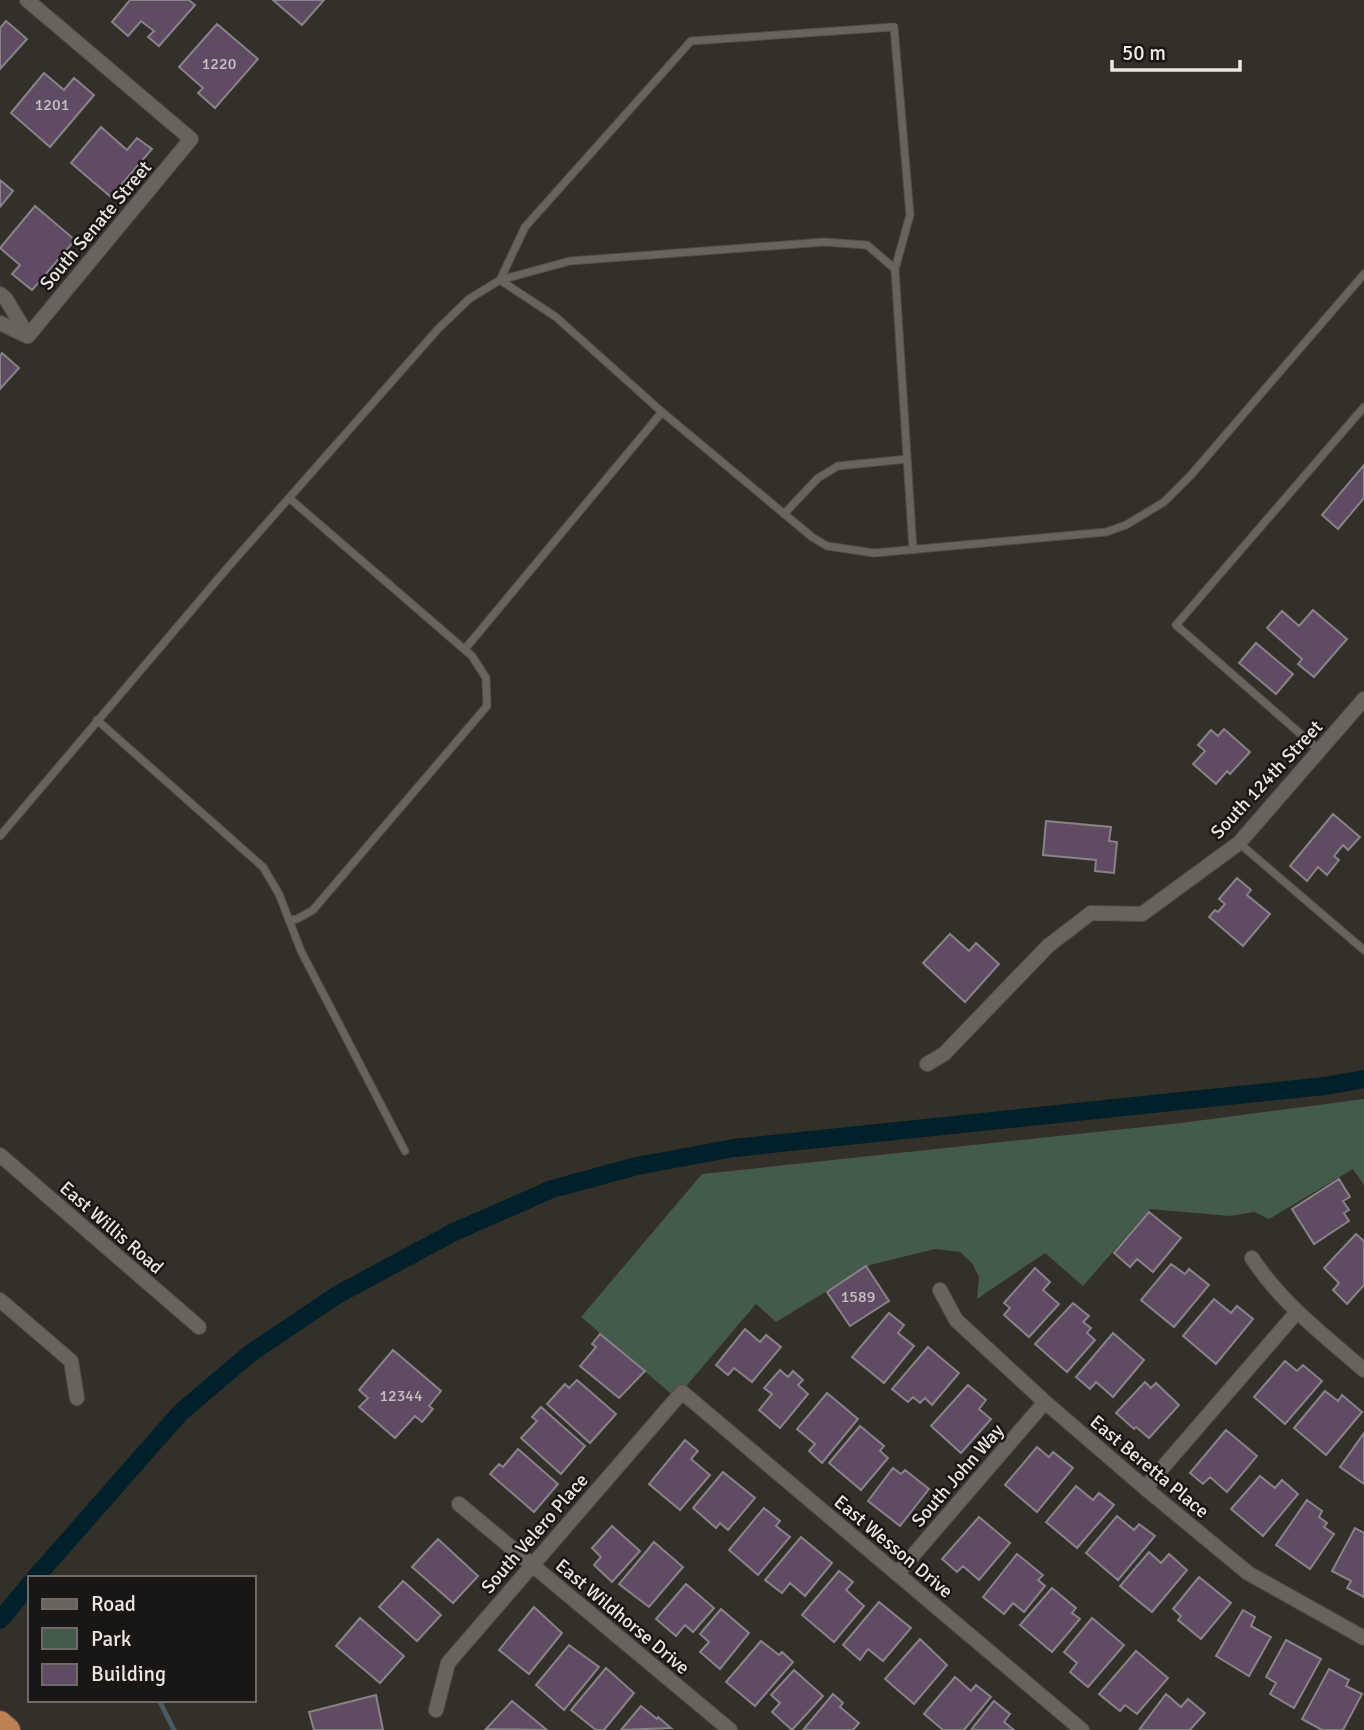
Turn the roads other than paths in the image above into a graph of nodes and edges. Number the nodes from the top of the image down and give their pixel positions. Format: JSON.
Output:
{"nodes":[{"id":1,"x":27,"y":0,"type":"edge"},
{"id":2,"x":895,"y":268,"type":"junction"},
{"id":3,"x":1364,"y":274,"type":"edge"},
{"id":4,"x":500,"y":280,"type":"junction"},
{"id":5,"x":0,"y":294,"type":"edge"},
{"id":6,"x":0,"y":323,"type":"edge"},
{"id":7,"x":28,"y":336,"type":"junction"},
{"id":8,"x":1364,"y":407,"type":"edge"},
{"id":9,"x":662,"y":412,"type":"junction"},
{"id":10,"x":907,"y":459,"type":"junction"},
{"id":11,"x":289,"y":498,"type":"junction"},
{"id":12,"x":784,"y":514,"type":"junction"},
{"id":13,"x":913,"y":550,"type":"junction"},
{"id":14,"x":465,"y":649,"type":"junction"},
{"id":15,"x":1361,"y":708,"type":"edge"},
{"id":16,"x":97,"y":720,"type":"junction"},
{"id":17,"x":1320,"y":751,"type":"junction"},
{"id":18,"x":0,"y":836,"type":"edge"},
{"id":19,"x":1239,"y":843,"type":"junction"},
{"id":20,"x":289,"y":920,"type":"junction"},
{"id":21,"x":1364,"y":950,"type":"edge"},
{"id":22,"x":927,"y":1065,"type":"dead end"},
{"id":23,"x":405,"y":1151,"type":"dead end"},
{"id":24,"x":0,"y":1155,"type":"edge"},
{"id":25,"x":1252,"y":1258,"type":"dead end"},
{"id":26,"x":940,"y":1290,"type":"dead end"},
{"id":27,"x":0,"y":1300,"type":"edge"},
{"id":28,"x":1297,"y":1312,"type":"junction"},
{"id":29,"x":199,"y":1327,"type":"dead end"},
{"id":30,"x":1364,"y":1370,"type":"edge"},
{"id":31,"x":681,"y":1392,"type":"joint"},
{"id":32,"x":78,"y":1398,"type":"dead end"},
{"id":33,"x":1045,"y":1402,"type":"junction"},
{"id":34,"x":1145,"y":1488,"type":"junction"},
{"id":35,"x":459,"y":1504,"type":"dead end"},
{"id":36,"x":531,"y":1565,"type":"junction"},
{"id":37,"x":897,"y":1574,"type":"junction"},
{"id":38,"x":1364,"y":1638,"type":"edge"},
{"id":39,"x":436,"y":1710,"type":"dead end"},
{"id":40,"x":0,"y":1723,"type":"edge"},
{"id":41,"x":8,"y":1730,"type":"edge"},
{"id":42,"x":730,"y":1730,"type":"edge"},
{"id":43,"x":1082,"y":1730,"type":"edge"}],
"edges":[{"from":1,"to":7,"type":"street","name":"South Senate Street"},
{"from":2,"to":4,"type":"lane"},
{"from":2,"to":4,"type":"lane"},
{"from":2,"to":10,"type":"lane"},
{"from":3,"to":13,"type":"lane"},
{"from":4,"to":9,"type":"lane"},
{"from":4,"to":11,"type":"lane"},
{"from":5,"to":7,"type":"street"},
{"from":6,"to":7,"type":"street"},
{"from":8,"to":17,"type":"lane"},
{"from":9,"to":12,"type":"lane"},
{"from":9,"to":14,"type":"lane"},
{"from":10,"to":12,"type":"lane"},
{"from":10,"to":13,"type":"lane"},
{"from":11,"to":14,"type":"lane"},
{"from":11,"to":16,"type":"lane"},
{"from":12,"to":13,"type":"lane"},
{"from":14,"to":20,"type":"lane"},
{"from":15,"to":17,"type":"street","name":"South 124th Street"},
{"from":16,"to":18,"type":"lane"},
{"from":16,"to":20,"type":"lane"},
{"from":17,"to":19,"type":"street","name":"South 124th Street"},
{"from":19,"to":21,"type":"lane"},
{"from":19,"to":22,"type":"street","name":"South 124th Street"},
{"from":20,"to":23,"type":"lane"},
{"from":24,"to":29,"type":"street","name":"East Willis Road"},
{"from":25,"to":28,"type":"street"},
{"from":26,"to":33,"type":"street","name":"East Beretta Place"},
{"from":27,"to":32,"type":"street"},
{"from":28,"to":30,"type":"street"},
{"from":28,"to":34,"type":"street"},
{"from":31,"to":36,"type":"street","name":"South Velero Place"},
{"from":31,"to":37,"type":"street","name":"East Wesson Drive"},
{"from":33,"to":34,"type":"street","name":"East Beretta Place"},
{"from":33,"to":37,"type":"street","name":"South John Way"},
{"from":34,"to":38,"type":"street","name":"East Beretta Place"},
{"from":35,"to":36,"type":"street","name":"East Wildhorse Drive"},
{"from":36,"to":39,"type":"street","name":"South Velero Place"},
{"from":36,"to":42,"type":"street","name":"East Wildhorse Drive"},
{"from":37,"to":43,"type":"street","name":"East Wesson Drive"},
{"from":40,"to":41,"type":"highway"}]}
